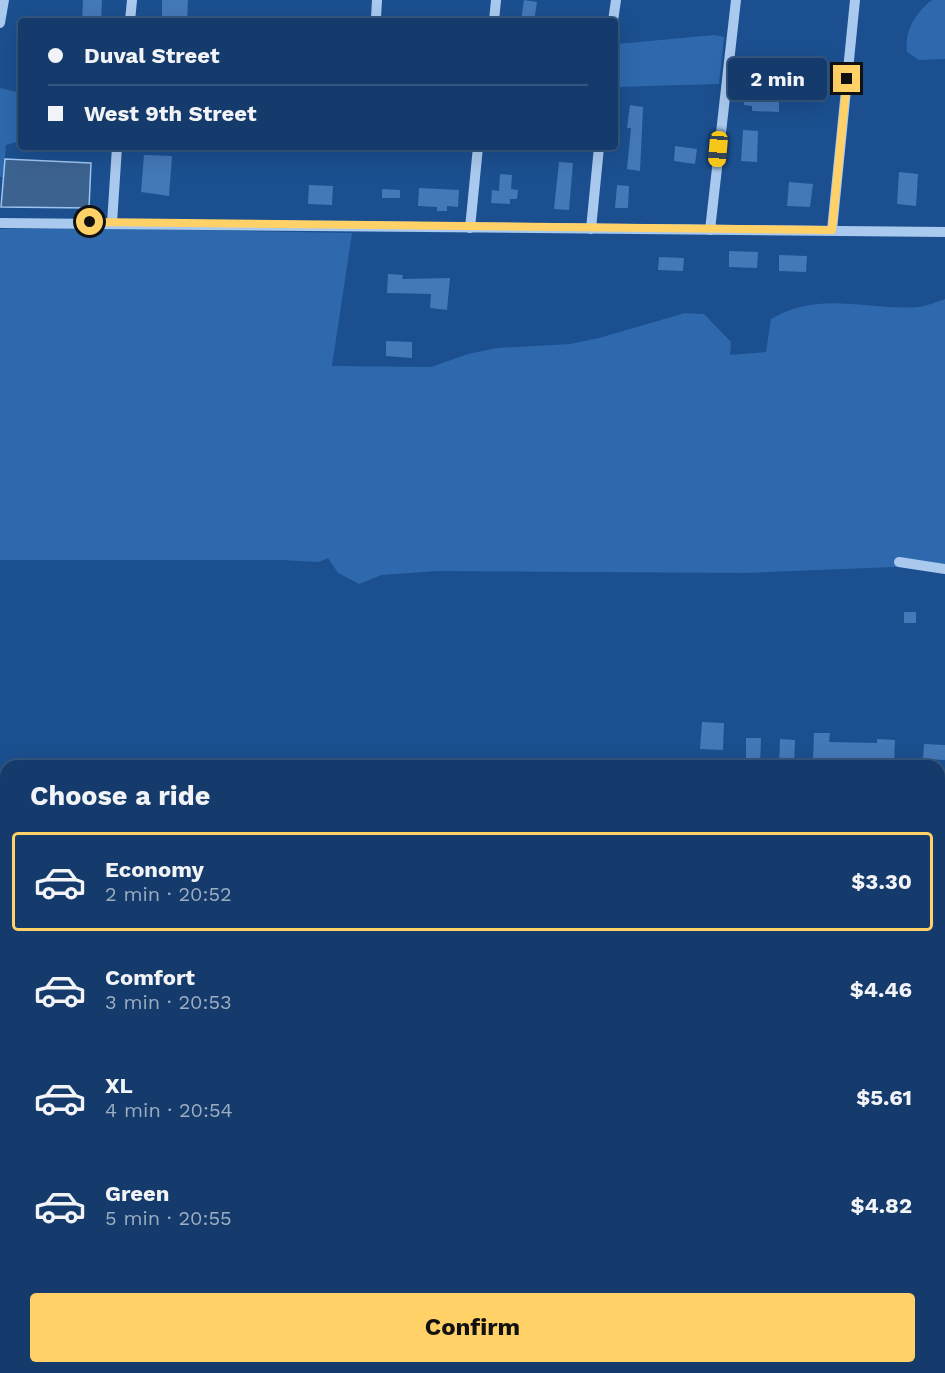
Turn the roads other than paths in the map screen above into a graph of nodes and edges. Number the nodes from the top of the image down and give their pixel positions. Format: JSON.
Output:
{"nodes":[{"id":1,"x":4,"y":0,"type":"edge"},
{"id":2,"x":132,"y":0,"type":"edge"},
{"id":3,"x":377,"y":0,"type":"edge"},
{"id":4,"x":496,"y":0,"type":"edge"},
{"id":5,"x":616,"y":0,"type":"edge"},
{"id":6,"x":736,"y":0,"type":"edge"},
{"id":7,"x":855,"y":0,"type":"edge"},
{"id":8,"x":130,"y":18,"type":"edge"},
{"id":9,"x":376,"y":18,"type":"dead end"},
{"id":10,"x":494,"y":18,"type":"edge"},
{"id":11,"x":613,"y":18,"type":"edge"},
{"id":12,"x":0,"y":23,"type":"edge"},
{"id":13,"x":117,"y":150,"type":"edge"},
{"id":14,"x":478,"y":150,"type":"edge"},
{"id":15,"x":599,"y":150,"type":"edge"},
{"id":16,"x":112,"y":222,"type":"junction"},
{"id":17,"x":0,"y":223,"type":"edge"},
{"id":18,"x":470,"y":228,"type":"junction"},
{"id":19,"x":591,"y":229,"type":"junction"},
{"id":20,"x":710,"y":230,"type":"junction"},
{"id":21,"x":832,"y":230,"type":"junction"},
{"id":22,"x":945,"y":232,"type":"edge"},
{"id":23,"x":899,"y":562,"type":"dead end"},
{"id":24,"x":945,"y":569,"type":"edge"}],
"edges":[{"from":1,"to":12,"type":"street"},
{"from":2,"to":8,"type":"street"},
{"from":3,"to":9,"type":"street"},
{"from":4,"to":10,"type":"street"},
{"from":5,"to":11,"type":"street"},
{"from":6,"to":20,"type":"street"},
{"from":7,"to":21,"type":"street"},
{"from":13,"to":16,"type":"street"},
{"from":14,"to":18,"type":"street"},
{"from":15,"to":19,"type":"street"},
{"from":16,"to":17,"type":"street"},
{"from":16,"to":18,"type":"street"},
{"from":18,"to":19,"type":"street"},
{"from":19,"to":20,"type":"street"},
{"from":20,"to":21,"type":"street"},
{"from":21,"to":22,"type":"street"},
{"from":23,"to":24,"type":"street"}]}
